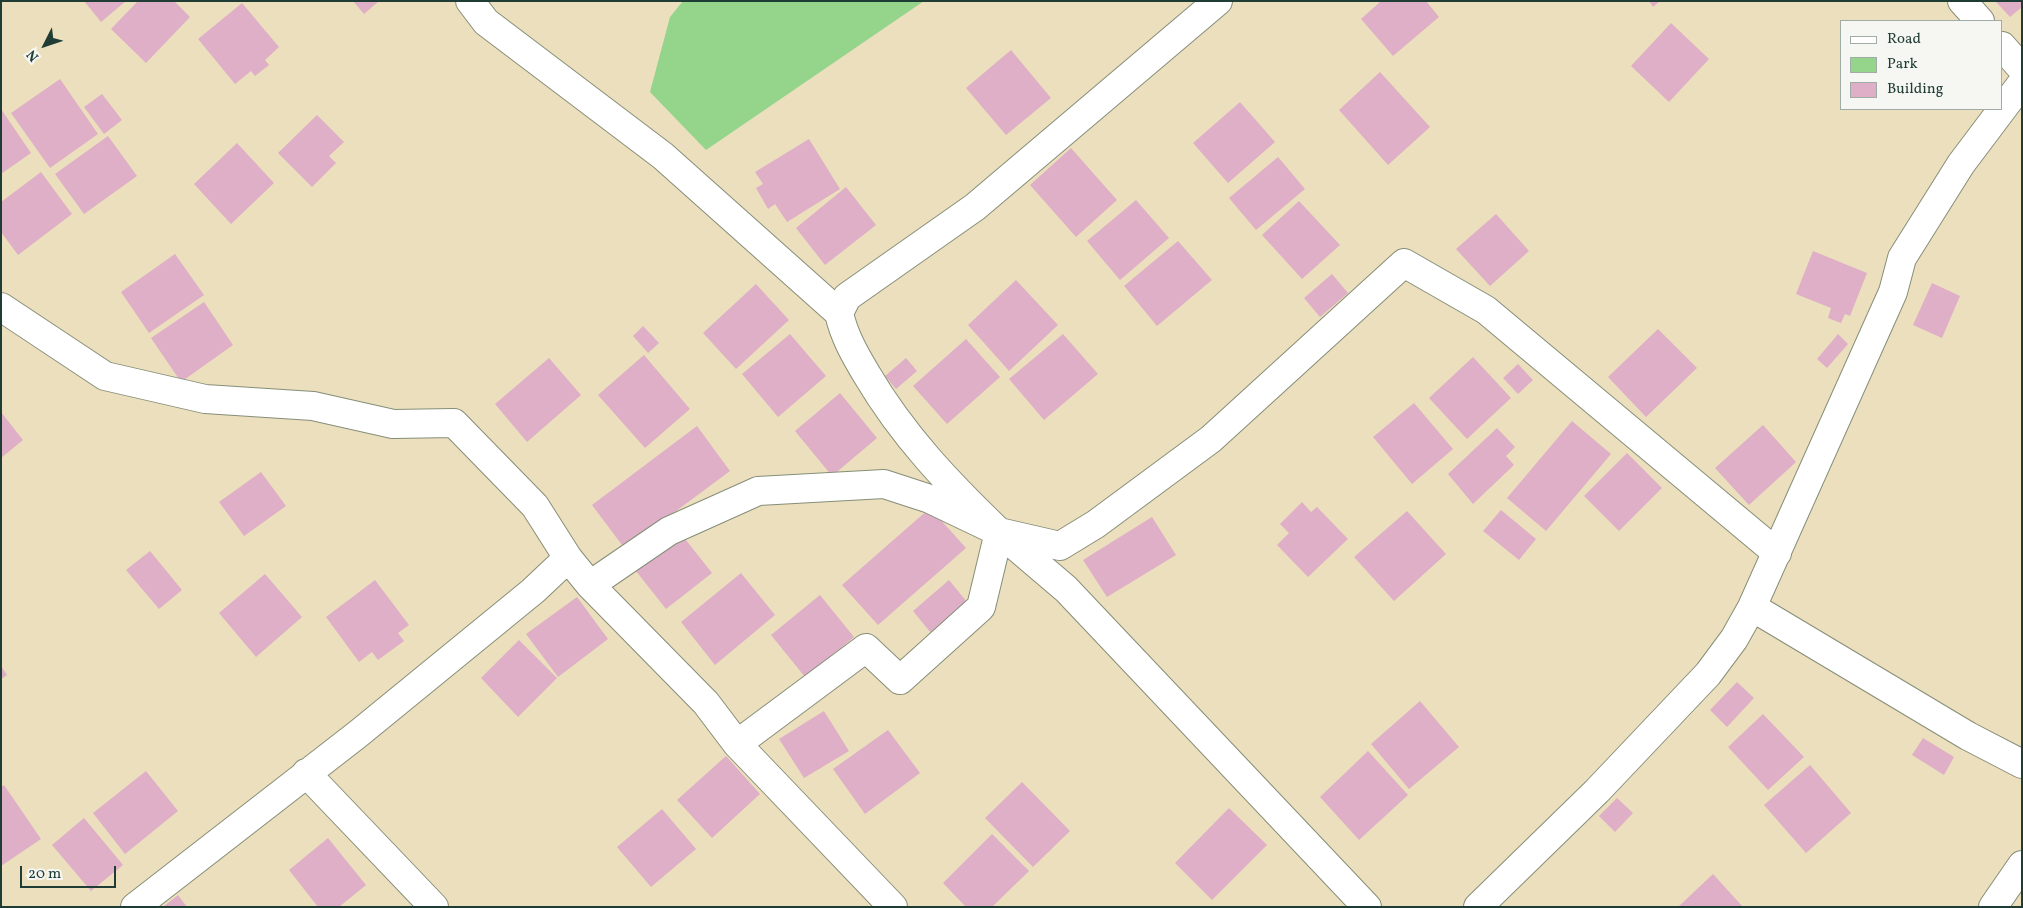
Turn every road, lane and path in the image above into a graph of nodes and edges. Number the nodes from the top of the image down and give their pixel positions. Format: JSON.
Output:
{"nodes":[{"id":1,"x":470,"y":1,"type":"edge"},
{"id":2,"x":1218,"y":1,"type":"edge"},
{"id":3,"x":1962,"y":1,"type":"edge"},
{"id":4,"x":1979,"y":20,"type":"edge"},
{"id":5,"x":2003,"y":47,"type":"edge"},
{"id":6,"x":2022,"y":69,"type":"edge"},
{"id":7,"x":2022,"y":83,"type":"edge"},
{"id":8,"x":2003,"y":108,"type":"edge"},
{"id":9,"x":2002,"y":110,"type":"edge"},
{"id":10,"x":1,"y":307,"type":"edge"},
{"id":11,"x":839,"y":313,"type":"junction"},
{"id":12,"x":999,"y":532,"type":"junction"},
{"id":13,"x":1777,"y":552,"type":"junction"},
{"id":14,"x":568,"y":558,"type":"junction"},
{"id":15,"x":590,"y":585,"type":"junction"},
{"id":16,"x":1752,"y":607,"type":"junction"},
{"id":17,"x":736,"y":744,"type":"junction"},
{"id":18,"x":2022,"y":764,"type":"edge"},
{"id":19,"x":306,"y":773,"type":"junction"},
{"id":20,"x":2022,"y":866,"type":"edge"},
{"id":21,"x":135,"y":907,"type":"edge"},
{"id":22,"x":434,"y":907,"type":"edge"},
{"id":23,"x":893,"y":907,"type":"edge"},
{"id":24,"x":1367,"y":907,"type":"edge"},
{"id":25,"x":1478,"y":907,"type":"edge"},
{"id":26,"x":1993,"y":907,"type":"edge"}],
"edges":[{"from":1,"to":11,"type":"street"},
{"from":2,"to":11,"type":"street"},
{"from":3,"to":4,"type":"street"},
{"from":5,"to":6,"type":"street"},
{"from":7,"to":8,"type":"street"},
{"from":9,"to":13,"type":"street"},
{"from":10,"to":14,"type":"street"},
{"from":11,"to":12,"type":"street"},
{"from":12,"to":13,"type":"street"},
{"from":12,"to":15,"type":"street"},
{"from":12,"to":17,"type":"street"},
{"from":12,"to":24,"type":"street"},
{"from":13,"to":16,"type":"street"},
{"from":14,"to":15,"type":"street"},
{"from":14,"to":19,"type":"street"},
{"from":15,"to":17,"type":"street"},
{"from":16,"to":18,"type":"street"},
{"from":16,"to":25,"type":"street"},
{"from":17,"to":23,"type":"street"},
{"from":19,"to":21,"type":"street"},
{"from":19,"to":22,"type":"street"},
{"from":20,"to":26,"type":"street"}]}
